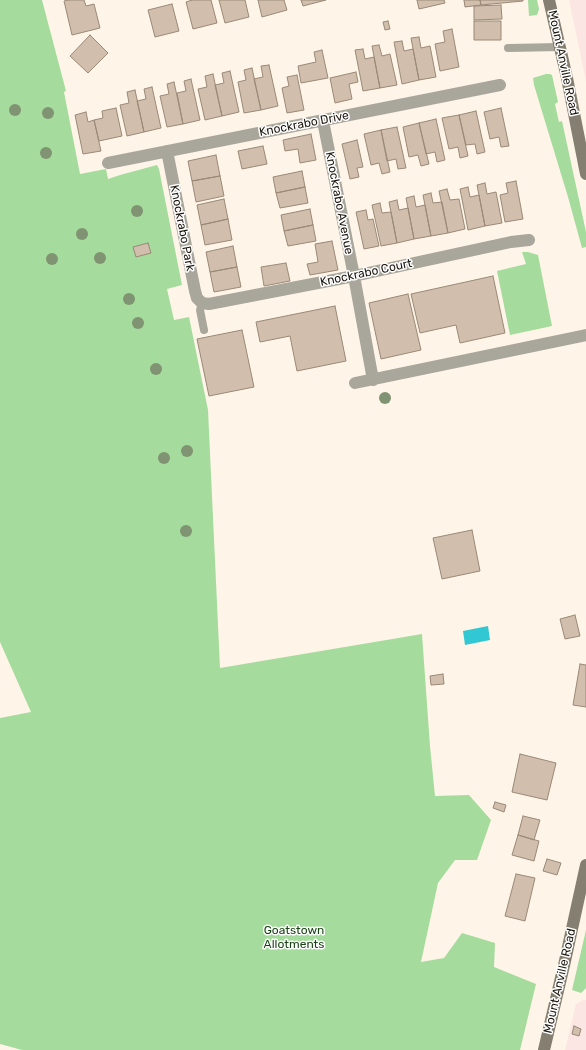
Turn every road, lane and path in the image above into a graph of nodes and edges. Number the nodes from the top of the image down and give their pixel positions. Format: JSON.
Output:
{"nodes":[{"id":1,"x":549,"y":0,"type":"edge"},
{"id":2,"x":508,"y":48,"type":"dead end"},
{"id":3,"x":560,"y":48,"type":"junction"},
{"id":4,"x":500,"y":85,"type":"dead end"},
{"id":5,"x":323,"y":121,"type":"junction"},
{"id":6,"x":167,"y":151,"type":"junction"},
{"id":7,"x":108,"y":163,"type":"dead end"},
{"id":8,"x":586,"y":174,"type":"edge"},
{"id":9,"x":529,"y":240,"type":"dead end"},
{"id":10,"x":354,"y":276,"type":"junction"},
{"id":11,"x":202,"y":303,"type":"junction"},
{"id":12,"x":204,"y":330,"type":"dead end"},
{"id":13,"x":586,"y":335,"type":"edge"},
{"id":14,"x":373,"y":380,"type":"junction"},
{"id":15,"x":355,"y":383,"type":"dead end"},
{"id":16,"x":586,"y":865,"type":"edge"},
{"id":17,"x":544,"y":1050,"type":"edge"}],
"edges":[{"from":1,"to":3,"type":"main road","name":"Mount Anville Road"},
{"from":2,"to":3,"type":"lane"},
{"from":3,"to":8,"type":"main road","name":"Mount Anville Road"},
{"from":4,"to":5,"type":"street","name":"Knockrabo Drive"},
{"from":5,"to":6,"type":"street","name":"Knockrabo Drive"},
{"from":5,"to":10,"type":"street","name":"Knockrabo Avenue"},
{"from":6,"to":7,"type":"street","name":"Knockrabo Drive"},
{"from":6,"to":11,"type":"street","name":"Knockrabo Park"},
{"from":9,"to":10,"type":"street","name":"Knockrabo Court"},
{"from":10,"to":11,"type":"street","name":"Knockrabo Court"},
{"from":10,"to":14,"type":"street","name":"Knockrabo Avenue"},
{"from":11,"to":12,"type":"lane"},
{"from":13,"to":14,"type":"street"},
{"from":14,"to":15,"type":"street"},
{"from":16,"to":17,"type":"main road","name":"Mount Anville Road"}]}
